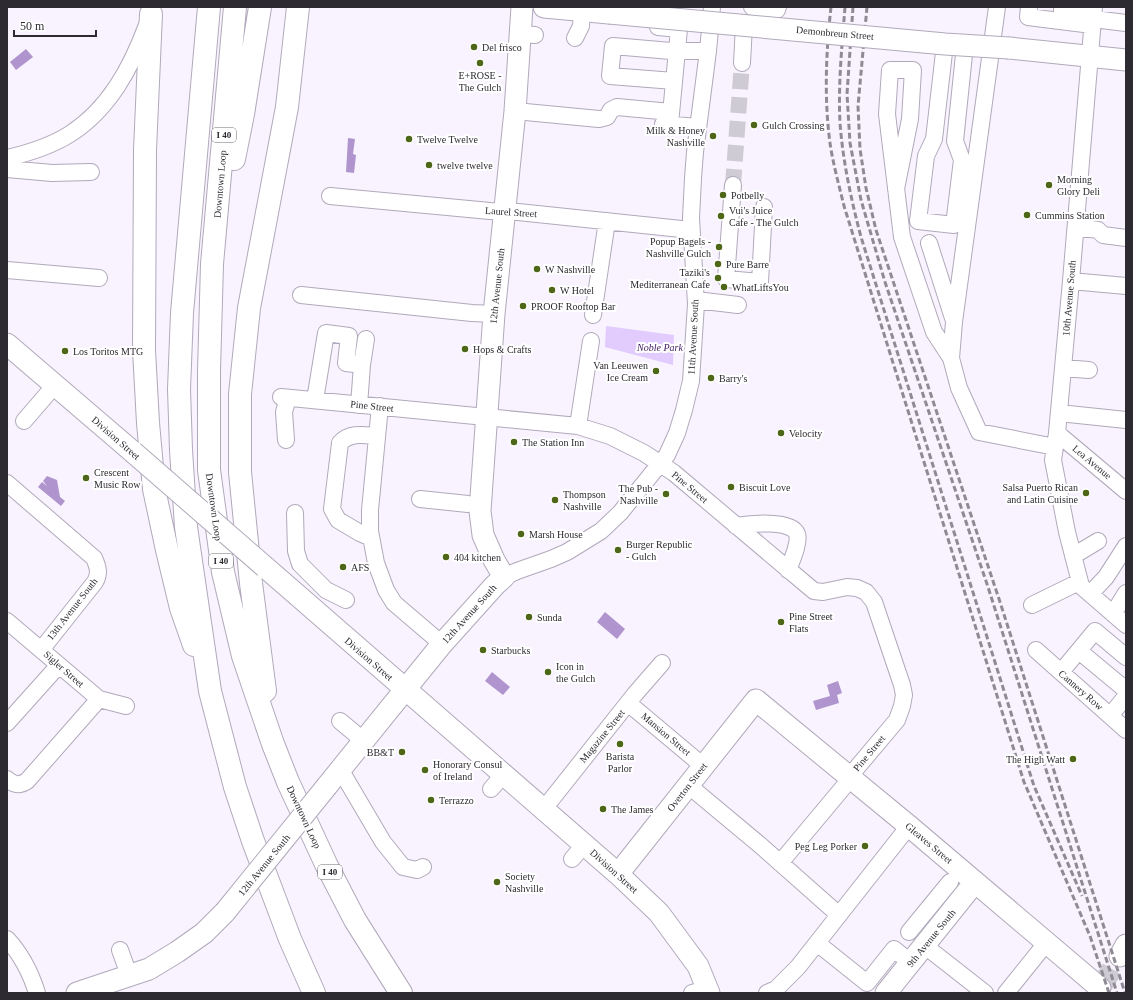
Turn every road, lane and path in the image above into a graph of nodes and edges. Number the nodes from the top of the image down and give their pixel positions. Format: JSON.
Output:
{"nodes":[{"id":1,"x":195,"y":7,"type":"edge"},
{"id":2,"x":209,"y":7,"type":"edge"},
{"id":3,"x":235,"y":7,"type":"edge"},
{"id":4,"x":260,"y":7,"type":"edge"},
{"id":5,"x":298,"y":7,"type":"edge"},
{"id":6,"x":522,"y":7,"type":"edge"},
{"id":7,"x":544,"y":7,"type":"edge"},
{"id":8,"x":712,"y":7,"type":"edge"},
{"id":9,"x":778,"y":7,"type":"edge"},
{"id":10,"x":997,"y":7,"type":"edge"},
{"id":11,"x":1029,"y":7,"type":"edge"},
{"id":12,"x":1062,"y":7,"type":"edge"},
{"id":13,"x":151,"y":10,"type":"edge"},
{"id":14,"x":582,"y":11,"type":"junction"},
{"id":15,"x":748,"y":16,"type":"edge"},
{"id":16,"x":1093,"y":16,"type":"edge"},
{"id":17,"x":1126,"y":23,"type":"edge"},
{"id":18,"x":637,"y":25,"type":"dead end"},
{"id":19,"x":575,"y":38,"type":"dead end"},
{"id":20,"x":955,"y":44,"type":"junction"},
{"id":21,"x":676,"y":51,"type":"junction"},
{"id":22,"x":708,"y":51,"type":"junction"},
{"id":23,"x":1090,"y":56,"type":"junction"},
{"id":24,"x":1126,"y":60,"type":"edge"},
{"id":25,"x":742,"y":63,"type":"tunnel mouth"},
{"id":26,"x":674,"y":81,"type":"junction"},
{"id":27,"x":888,"y":106,"type":"junction"},
{"id":28,"x":911,"y":108,"type":"junction"},
{"id":29,"x":515,"y":111,"type":"junction"},
{"id":30,"x":668,"y":120,"type":"junction"},
{"id":31,"x":698,"y":127,"type":"junction"},
{"id":32,"x":7,"y":158,"type":"edge"},
{"id":33,"x":7,"y":169,"type":"edge"},
{"id":34,"x":91,"y":172,"type":"dead end"},
{"id":35,"x":733,"y":185,"type":"tunnel mouth"},
{"id":36,"x":193,"y":186,"type":"junction"},
{"id":37,"x":896,"y":189,"type":"junction"},
{"id":38,"x":330,"y":196,"type":"dead end"},
{"id":39,"x":764,"y":207,"type":"dead end"},
{"id":40,"x":506,"y":212,"type":"junction"},
{"id":41,"x":607,"y":221,"type":"junction"},
{"id":42,"x":691,"y":230,"type":"junction"},
{"id":43,"x":1075,"y":232,"type":"junction"},
{"id":44,"x":1126,"y":238,"type":"edge"},
{"id":45,"x":929,"y":243,"type":"dead end"},
{"id":46,"x":212,"y":264,"type":"junction"},
{"id":47,"x":7,"y":270,"type":"edge"},
{"id":48,"x":99,"y":278,"type":"dead end"},
{"id":49,"x":1071,"y":282,"type":"junction"},
{"id":50,"x":1124,"y":282,"type":"edge"},
{"id":51,"x":301,"y":295,"type":"dead end"},
{"id":52,"x":696,"y":300,"type":"junction"},
{"id":53,"x":738,"y":305,"type":"dead end"},
{"id":54,"x":494,"y":314,"type":"junction"},
{"id":55,"x":593,"y":315,"type":"dead end"},
{"id":56,"x":954,"y":322,"type":"junction"},
{"id":57,"x":366,"y":339,"type":"dead end"},
{"id":58,"x":591,"y":340,"type":"dead end"},
{"id":59,"x":7,"y":344,"type":"edge"},
{"id":60,"x":951,"y":358,"type":"junction"},
{"id":61,"x":362,"y":365,"type":"junction"},
{"id":62,"x":1063,"y":368,"type":"junction"},
{"id":63,"x":1088,"y":370,"type":"dead end"},
{"id":64,"x":55,"y":385,"type":"junction"},
{"id":65,"x":315,"y":400,"type":"junction"},
{"id":66,"x":359,"y":405,"type":"junction"},
{"id":67,"x":380,"y":406,"type":"junction"},
{"id":68,"x":1059,"y":413,"type":"junction"},
{"id":69,"x":487,"y":417,"type":"junction"},
{"id":70,"x":1126,"y":420,"type":"edge"},
{"id":71,"x":24,"y":421,"type":"dead end"},
{"id":72,"x":578,"y":426,"type":"junction"},
{"id":73,"x":377,"y":436,"type":"junction"},
{"id":74,"x":286,"y":440,"type":"dead end"},
{"id":75,"x":1056,"y":440,"type":"junction"},
{"id":76,"x":660,"y":464,"type":"junction"},
{"id":77,"x":7,"y":483,"type":"edge"},
{"id":78,"x":1126,"y":491,"type":"edge"},
{"id":79,"x":420,"y":499,"type":"dead end"},
{"id":80,"x":468,"y":504,"type":"dead end"},
{"id":81,"x":295,"y":513,"type":"dead end"},
{"id":82,"x":736,"y":526,"type":"junction"},
{"id":83,"x":371,"y":538,"type":"junction"},
{"id":84,"x":1098,"y":541,"type":"dead end"},
{"id":85,"x":1126,"y":546,"type":"edge"},
{"id":86,"x":1073,"y":556,"type":"junction"},
{"id":87,"x":788,"y":570,"type":"junction"},
{"id":88,"x":504,"y":577,"type":"junction"},
{"id":89,"x":1083,"y":587,"type":"junction"},
{"id":90,"x":1126,"y":593,"type":"edge"},
{"id":91,"x":346,"y":600,"type":"dead end"},
{"id":92,"x":1032,"y":605,"type":"dead end"},
{"id":93,"x":1113,"y":614,"type":"junction"},
{"id":94,"x":7,"y":621,"type":"edge"},
{"id":95,"x":1126,"y":625,"type":"edge"},
{"id":96,"x":442,"y":644,"type":"junction"},
{"id":97,"x":41,"y":650,"type":"junction"},
{"id":98,"x":1036,"y":650,"type":"dead end"},
{"id":99,"x":1079,"y":651,"type":"junction"},
{"id":100,"x":1126,"y":657,"type":"edge"},
{"id":101,"x":662,"y":663,"type":"dead end"},
{"id":102,"x":59,"y":665,"type":"junction"},
{"id":103,"x":1061,"y":672,"type":"junction"},
{"id":104,"x":405,"y":690,"type":"junction"},
{"id":105,"x":1126,"y":690,"type":"edge"},
{"id":106,"x":210,"y":691,"type":"junction"},
{"id":107,"x":1126,"y":696,"type":"edge"},
{"id":108,"x":99,"y":699,"type":"junction"},
{"id":109,"x":756,"y":700,"type":"joint"},
{"id":110,"x":628,"y":703,"type":"junction"},
{"id":111,"x":126,"y":706,"type":"dead end"},
{"id":112,"x":1110,"y":716,"type":"junction"},
{"id":113,"x":340,"y":721,"type":"dead end"},
{"id":114,"x":7,"y":723,"type":"edge"},
{"id":115,"x":1126,"y":730,"type":"edge"},
{"id":116,"x":364,"y":741,"type":"junction"},
{"id":117,"x":273,"y":744,"type":"junction"},
{"id":118,"x":703,"y":766,"type":"junction"},
{"id":119,"x":340,"y":769,"type":"junction"},
{"id":120,"x":850,"y":777,"type":"junction"},
{"id":121,"x":7,"y":779,"type":"edge"},
{"id":122,"x":688,"y":785,"type":"junction"},
{"id":123,"x":543,"y":810,"type":"junction"},
{"id":124,"x":909,"y":826,"type":"junction"},
{"id":125,"x":780,"y":862,"type":"junction"},
{"id":126,"x":423,"y":866,"type":"dead end"},
{"id":127,"x":618,"y":874,"type":"junction"},
{"id":128,"x":950,"y":882,"type":"dead end"},
{"id":129,"x":975,"y":882,"type":"junction"},
{"id":130,"x":839,"y":915,"type":"junction"},
{"id":131,"x":932,"y":920,"type":"junction"},
{"id":132,"x":909,"y":932,"type":"dead end"},
{"id":133,"x":7,"y":939,"type":"edge"},
{"id":134,"x":1046,"y":942,"type":"junction"},
{"id":135,"x":817,"y":943,"type":"junction"},
{"id":136,"x":925,"y":946,"type":"junction"},
{"id":137,"x":120,"y":950,"type":"dead end"},
{"id":138,"x":911,"y":963,"type":"junction"},
{"id":139,"x":129,"y":975,"type":"junction"},
{"id":140,"x":1099,"y":990,"type":"edge"},
{"id":141,"x":703,"y":992,"type":"edge"},
{"id":142,"x":774,"y":992,"type":"edge"},
{"id":143,"x":37,"y":993,"type":"edge"},
{"id":144,"x":77,"y":993,"type":"edge"},
{"id":145,"x":314,"y":993,"type":"edge"},
{"id":146,"x":401,"y":993,"type":"edge"},
{"id":147,"x":886,"y":993,"type":"edge"},
{"id":148,"x":985,"y":993,"type":"edge"},
{"id":149,"x":1006,"y":993,"type":"edge"}],
"edges":[{"from":1,"to":36,"type":"highway"},
{"from":2,"to":36,"type":"highway","number":"I 40"},
{"from":3,"to":46,"type":"highway","name":"Downtown Loop","number":"I 40"},
{"from":4,"to":46,"type":"highway"},
{"from":5,"to":117,"type":"highway"},
{"from":6,"to":29,"type":"main road","name":"12th Avenue South"},
{"from":7,"to":14,"type":"main road","name":"Demonbreun Street"},
{"from":8,"to":22,"type":"street","name":"11th Avenue South"},
{"from":9,"to":15,"type":"street"},
{"from":10,"to":56,"type":"street"},
{"from":11,"to":16,"type":"street"},
{"from":12,"to":16,"type":"street"},
{"from":13,"to":32,"type":"street"},
{"from":13,"to":106,"type":"highway"},
{"from":14,"to":15,"type":"main road","name":"Demonbreun Street","bridge":true},
{"from":14,"to":19,"type":"street"},
{"from":15,"to":20,"type":"main road","name":"Demonbreun Street","bridge":true},
{"from":15,"to":25,"type":"street"},
{"from":16,"to":17,"type":"street"},
{"from":16,"to":23,"type":"street","name":"10th Avenue South"},
{"from":18,"to":21,"type":"street"},
{"from":20,"to":20,"type":"street"},
{"from":20,"to":23,"type":"main road","name":"Demonbreun Street","bridge":true},
{"from":21,"to":22,"type":"street"},
{"from":21,"to":26,"type":"street"},
{"from":21,"to":26,"type":"street"},
{"from":22,"to":31,"type":"street","name":"11th Avenue South"},
{"from":23,"to":24,"type":"main road","name":"Demonbreun Street"},
{"from":23,"to":43,"type":"street","name":"10th Avenue South"},
{"from":26,"to":30,"type":"street"},
{"from":27,"to":28,"type":"street"},
{"from":27,"to":28,"type":"street"},
{"from":27,"to":37,"type":"street"},
{"from":28,"to":37,"type":"street"},
{"from":29,"to":30,"type":"street"},
{"from":29,"to":40,"type":"main road","name":"12th Avenue South"},
{"from":30,"to":31,"type":"street"},
{"from":31,"to":42,"type":"street","name":"11th Avenue South"},
{"from":33,"to":34,"type":"street"},
{"from":35,"to":39,"type":"street"},
{"from":36,"to":106,"type":"highway","number":"I 40"},
{"from":37,"to":60,"type":"street"},
{"from":38,"to":40,"type":"street","name":"Laurel Street"},
{"from":40,"to":41,"type":"street","name":"Laurel Street"},
{"from":40,"to":54,"type":"main road","name":"12th Avenue South"},
{"from":41,"to":42,"type":"street","name":"Laurel Street"},
{"from":41,"to":55,"type":"street"},
{"from":42,"to":52,"type":"street","name":"11th Avenue South"},
{"from":43,"to":44,"type":"street"},
{"from":43,"to":49,"type":"street","name":"10th Avenue South"},
{"from":45,"to":56,"type":"street"},
{"from":46,"to":117,"type":"highway","name":"Downtown Loop","number":"I 40"},
{"from":47,"to":48,"type":"street"},
{"from":49,"to":50,"type":"street"},
{"from":49,"to":62,"type":"street","name":"10th Avenue South"},
{"from":51,"to":54,"type":"street"},
{"from":52,"to":53,"type":"street"},
{"from":52,"to":76,"type":"street","name":"11th Avenue South"},
{"from":54,"to":69,"type":"main road","name":"12th Avenue South"},
{"from":56,"to":60,"type":"street"},
{"from":57,"to":61,"type":"street"},
{"from":58,"to":72,"type":"street"},
{"from":59,"to":64,"type":"main road","name":"Division Street"},
{"from":60,"to":75,"type":"street"},
{"from":61,"to":65,"type":"street"},
{"from":61,"to":66,"type":"street"},
{"from":62,"to":63,"type":"street"},
{"from":62,"to":68,"type":"street","name":"10th Avenue South"},
{"from":64,"to":71,"type":"street"},
{"from":64,"to":104,"type":"main road","name":"Division Street","bridge":true},
{"from":65,"to":66,"type":"street","name":"Pine Street"},
{"from":65,"to":74,"type":"street","name":"Pine Street"},
{"from":66,"to":67,"type":"street","name":"Pine Street"},
{"from":67,"to":69,"type":"street","name":"Pine Street"},
{"from":67,"to":73,"type":"street"},
{"from":68,"to":70,"type":"street"},
{"from":68,"to":75,"type":"street","name":"10th Avenue South"},
{"from":69,"to":72,"type":"street","name":"Pine Street"},
{"from":69,"to":88,"type":"main road","name":"12th Avenue South"},
{"from":72,"to":76,"type":"street","name":"Pine Street"},
{"from":73,"to":83,"type":"street"},
{"from":73,"to":83,"type":"street"},
{"from":75,"to":78,"type":"street","name":"Lea Avenue"},
{"from":75,"to":86,"type":"street","name":"10th Avenue South"},
{"from":76,"to":82,"type":"street","name":"Pine Street"},
{"from":76,"to":88,"type":"street","name":"11th Avenue South"},
{"from":77,"to":97,"type":"street","name":"13th Avenue South"},
{"from":79,"to":80,"type":"street"},
{"from":81,"to":91,"type":"street"},
{"from":82,"to":87,"type":"street","name":"Pine Street"},
{"from":82,"to":87,"type":"street"},
{"from":83,"to":96,"type":"street"},
{"from":84,"to":86,"type":"street"},
{"from":85,"to":89,"type":"street"},
{"from":86,"to":89,"type":"street","name":"10th Avenue South"},
{"from":87,"to":120,"type":"street","name":"Pine Street"},
{"from":88,"to":96,"type":"main road","name":"12th Avenue South"},
{"from":89,"to":92,"type":"street"},
{"from":89,"to":93,"type":"street"},
{"from":90,"to":93,"type":"street"},
{"from":93,"to":95,"type":"street"},
{"from":94,"to":97,"type":"street","name":"Sigler Street"},
{"from":96,"to":104,"type":"main road","name":"12th Avenue South"},
{"from":97,"to":102,"type":"street","name":"Sigler Street"},
{"from":98,"to":103,"type":"street","name":"Cannery Row"},
{"from":99,"to":100,"type":"street"},
{"from":99,"to":103,"type":"street"},
{"from":99,"to":105,"type":"street"},
{"from":101,"to":110,"type":"street","name":"Magazine Street"},
{"from":102,"to":108,"type":"street","name":"Sigler Street"},
{"from":102,"to":114,"type":"street"},
{"from":103,"to":112,"type":"street","name":"Cannery Row"},
{"from":104,"to":116,"type":"main road","name":"12th Avenue South"},
{"from":104,"to":123,"type":"main road","name":"Division Street"},
{"from":106,"to":145,"type":"highway","number":"I 40"},
{"from":107,"to":112,"type":"street"},
{"from":108,"to":111,"type":"street","name":"Sigler Street"},
{"from":108,"to":121,"type":"street"},
{"from":109,"to":118,"type":"main road","name":"Overton Street"},
{"from":109,"to":120,"type":"main road","name":"Gleaves Street"},
{"from":110,"to":118,"type":"street","name":"Mansion Street"},
{"from":110,"to":123,"type":"street","name":"Magazine Street"},
{"from":112,"to":115,"type":"street","name":"Cannery Row"},
{"from":113,"to":116,"type":"street"},
{"from":116,"to":119,"type":"main road","name":"12th Avenue South"},
{"from":117,"to":146,"type":"highway","name":"Downtown Loop","number":"I 40"},
{"from":118,"to":122,"type":"main road","name":"Overton Street"},
{"from":119,"to":126,"type":"street"},
{"from":119,"to":139,"type":"main road","name":"12th Avenue South","bridge":true},
{"from":120,"to":124,"type":"main road","name":"Gleaves Street"},
{"from":120,"to":125,"type":"street","name":"Pine Street"},
{"from":122,"to":125,"type":"street"},
{"from":122,"to":127,"type":"main road","name":"Overton Street"},
{"from":123,"to":127,"type":"main road","name":"Division Street"},
{"from":124,"to":129,"type":"main road","name":"Gleaves Street"},
{"from":124,"to":130,"type":"street"},
{"from":125,"to":130,"type":"street"},
{"from":127,"to":141,"type":"main road","name":"Division Street"},
{"from":128,"to":131,"type":"street"},
{"from":129,"to":131,"type":"main road","name":"9th Avenue South"},
{"from":129,"to":134,"type":"main road","name":"Gleaves Street"},
{"from":130,"to":135,"type":"street"},
{"from":131,"to":132,"type":"street"},
{"from":131,"to":136,"type":"main road","name":"9th Avenue South"},
{"from":133,"to":143,"type":"street"},
{"from":134,"to":140,"type":"main road","name":"Gleaves Street"},
{"from":134,"to":149,"type":"street"},
{"from":135,"to":138,"type":"street"},
{"from":135,"to":142,"type":"street"},
{"from":136,"to":138,"type":"main road","name":"9th Avenue South"},
{"from":136,"to":148,"type":"street"},
{"from":137,"to":139,"type":"street"},
{"from":138,"to":147,"type":"main road","name":"9th Avenue South"},
{"from":139,"to":144,"type":"main road","name":"12th Avenue South"}]}
